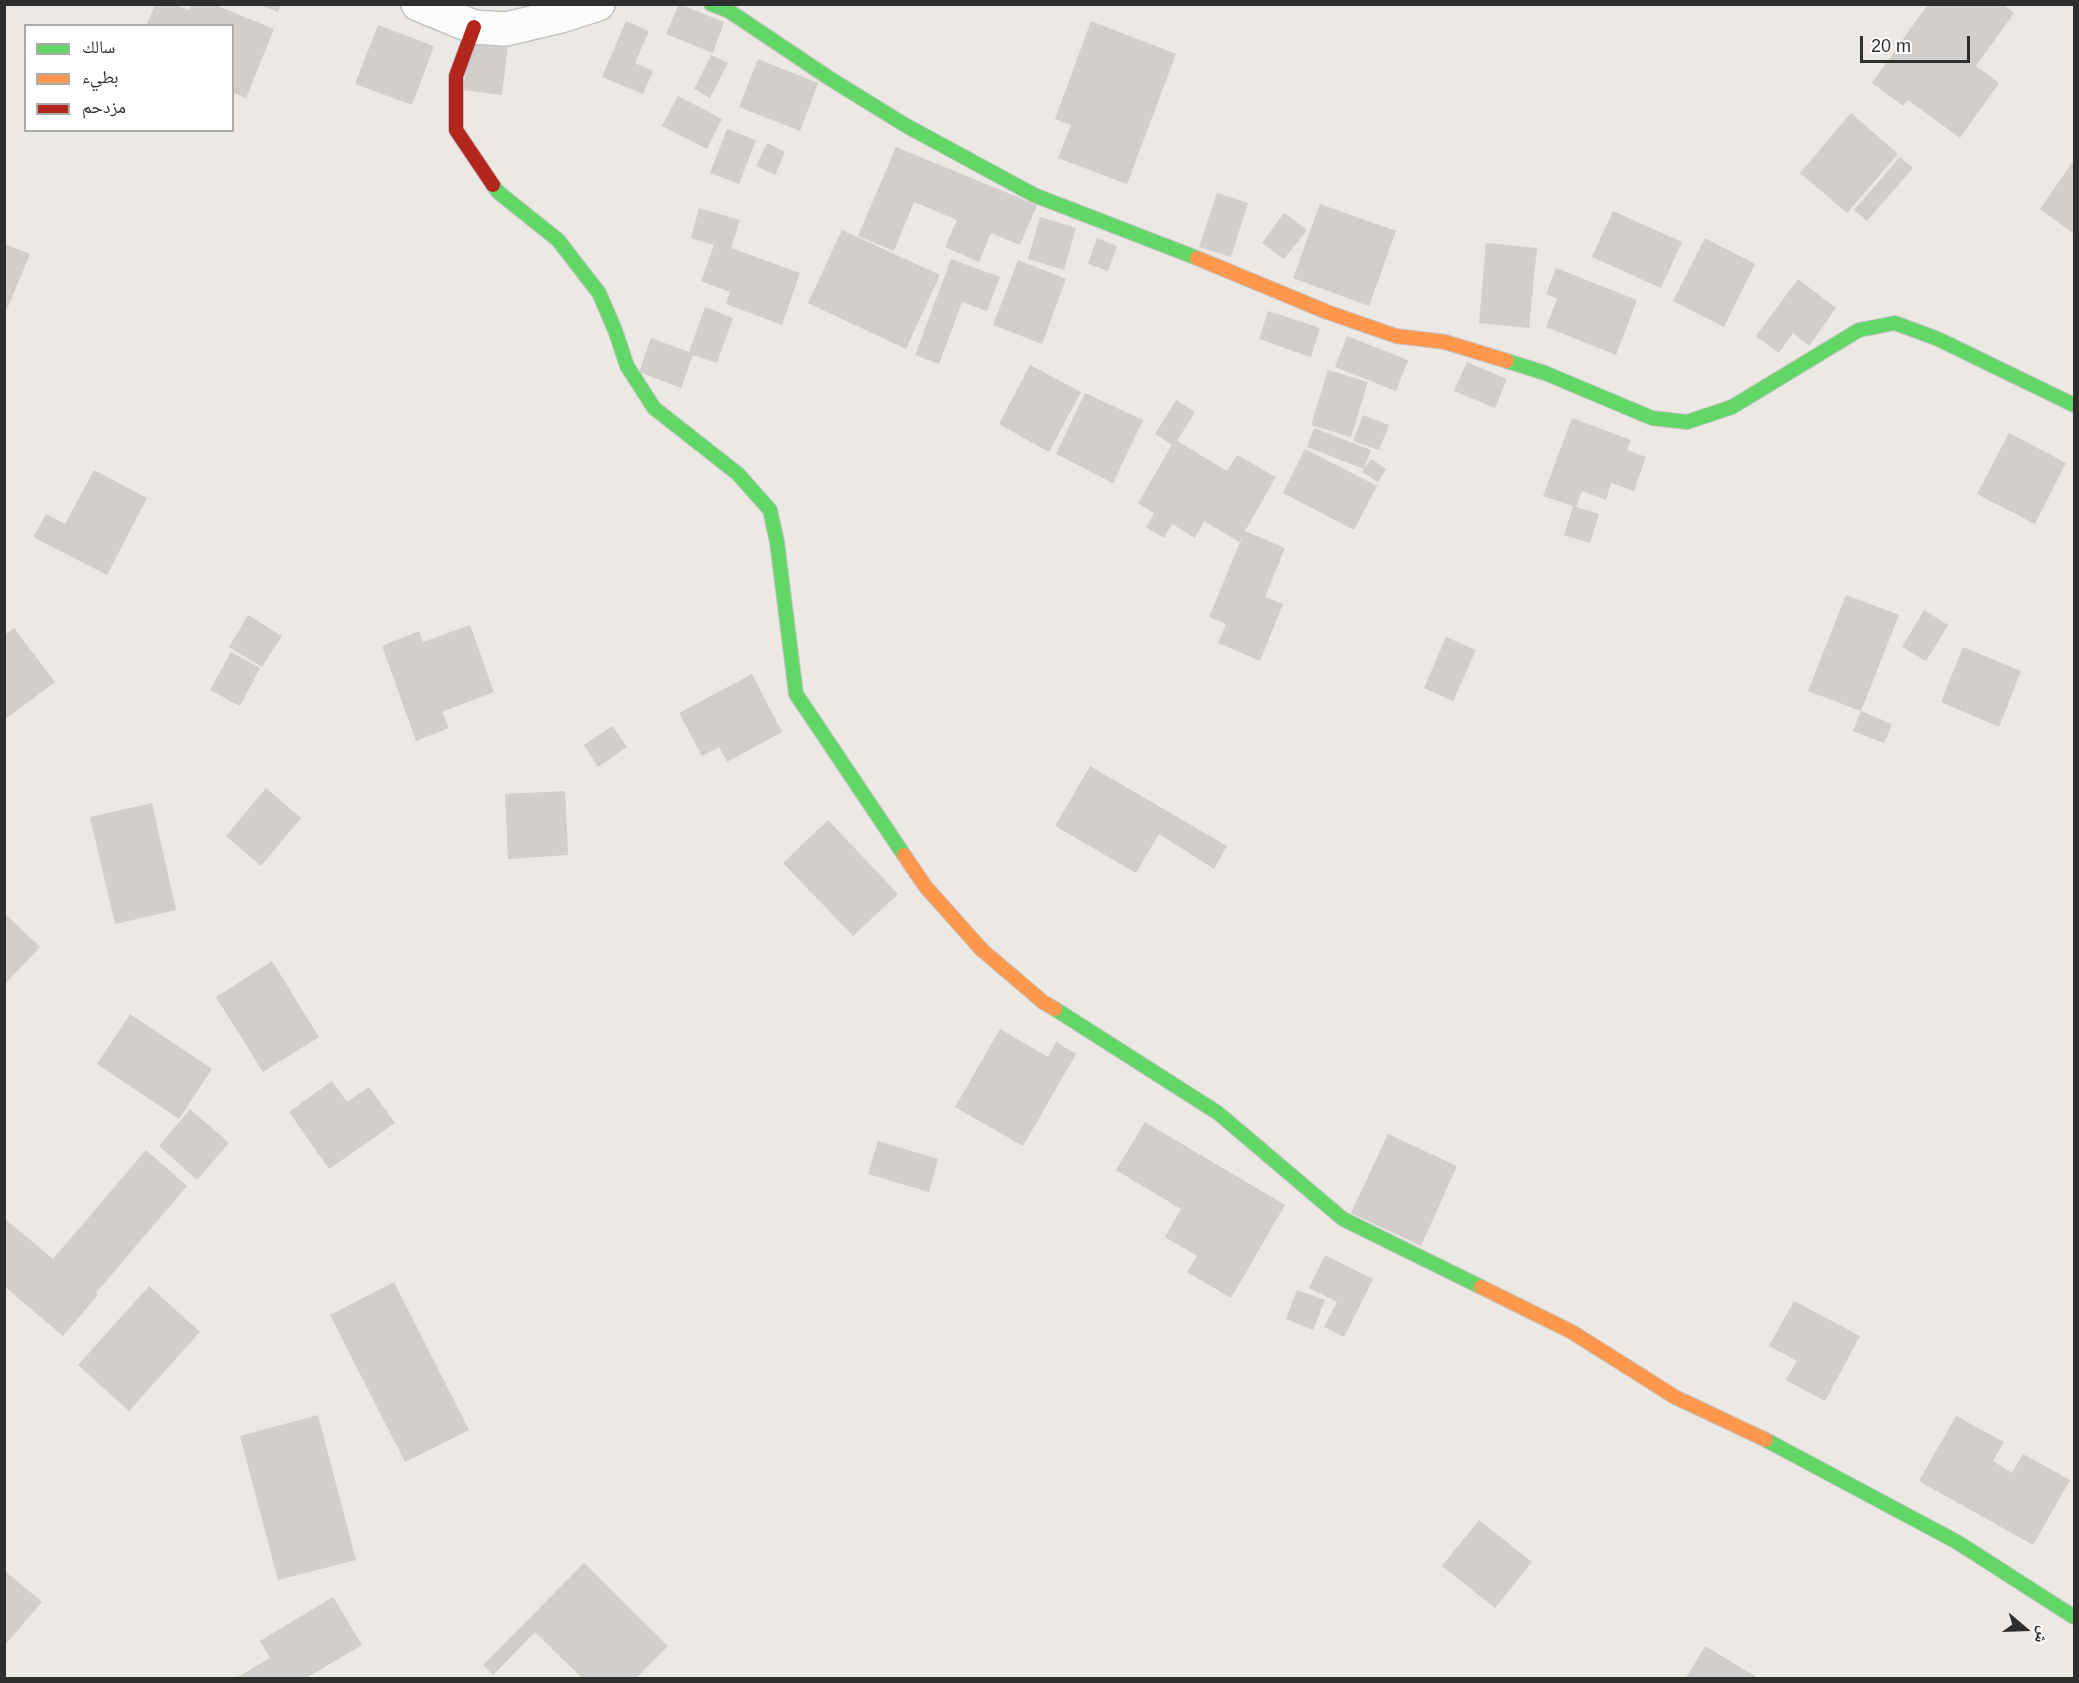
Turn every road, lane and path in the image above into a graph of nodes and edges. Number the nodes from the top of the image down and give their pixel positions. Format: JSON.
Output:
{"nodes":[{"id":1,"x":418,"y":4,"type":"edge"},
{"id":2,"x":598,"y":4,"type":"edge"},
{"id":3,"x":711,"y":4,"type":"edge"},
{"id":4,"x":474,"y":27,"type":"junction"},
{"id":5,"x":2074,"y":405,"type":"edge"},
{"id":6,"x":2074,"y":1617,"type":"edge"}],
"edges":[{"from":1,"to":4,"type":"street"},
{"from":2,"to":4,"type":"street"},
{"from":3,"to":5,"type":"street"},
{"from":4,"to":6,"type":"street"}]}
